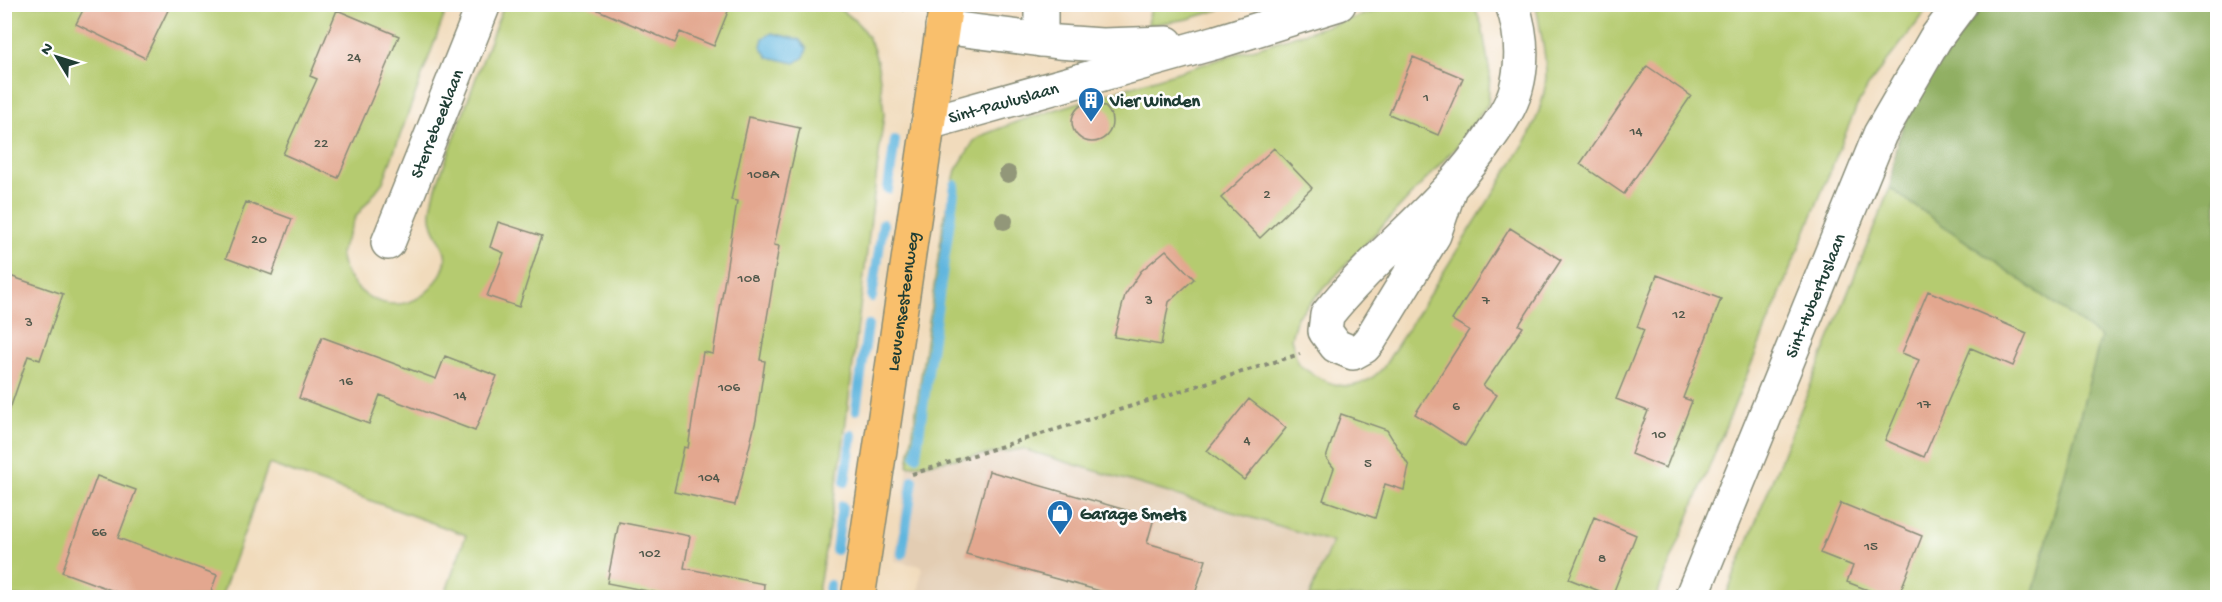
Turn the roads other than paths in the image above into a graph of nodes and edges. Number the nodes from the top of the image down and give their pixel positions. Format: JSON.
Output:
{"nodes":[{"id":1,"x":484,"y":4,"type":"edge"},
{"id":2,"x":1041,"y":4,"type":"edge"},
{"id":3,"x":1338,"y":4,"type":"edge"},
{"id":4,"x":1512,"y":4,"type":"edge"},
{"id":5,"x":1961,"y":4,"type":"edge"},
{"id":6,"x":944,"y":16,"type":"edge"},
{"id":7,"x":1041,"y":40,"type":"junction"},
{"id":8,"x":1216,"y":42,"type":"junction"},
{"id":9,"x":928,"y":123,"type":"junction"},
{"id":10,"x":1450,"y":188,"type":"junction"},
{"id":11,"x":388,"y":243,"type":"dead end"},
{"id":12,"x":858,"y":597,"type":"edge"},
{"id":13,"x":1691,"y":597,"type":"edge"}],
"edges":[{"from":1,"to":11,"type":"street","name":"Sterrebeeklaan"},
{"from":2,"to":7,"type":"street"},
{"from":3,"to":8,"type":"street","name":"Sint-Pauluslaan"},
{"from":4,"to":10,"type":"street"},
{"from":5,"to":13,"type":"street","name":"Sint-Hubertuslaan"},
{"from":6,"to":7,"type":"street","name":"Sint-Pauluslaan"},
{"from":6,"to":9,"type":"main road","name":"Leuvensesteenweg"},
{"from":7,"to":8,"type":"street","name":"Sint-Pauluslaan"},
{"from":8,"to":9,"type":"street","name":"Sint-Pauluslaan"},
{"from":9,"to":12,"type":"main road","name":"Leuvensesteenweg"},
{"from":10,"to":10,"type":"street"}]}
